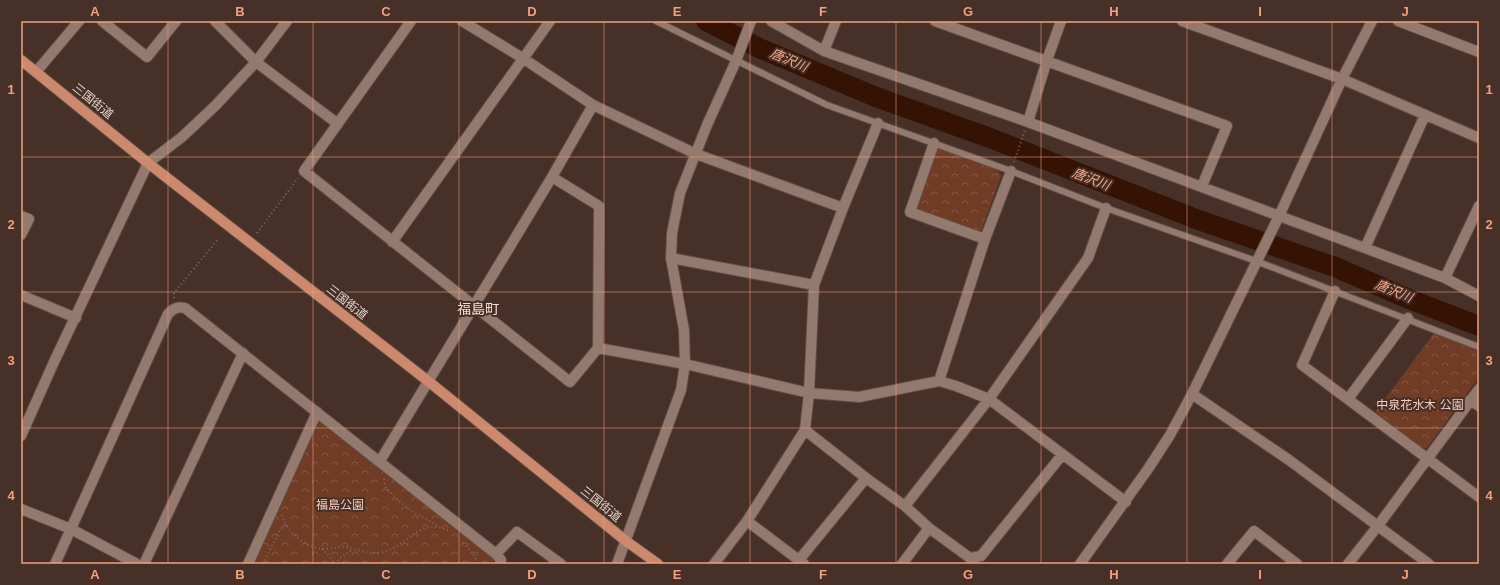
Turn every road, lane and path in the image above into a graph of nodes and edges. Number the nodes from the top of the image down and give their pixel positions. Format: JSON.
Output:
{"nodes":[{"id":1,"x":79,"y":21,"type":"edge"},
{"id":2,"x":102,"y":21,"type":"edge"},
{"id":3,"x":176,"y":21,"type":"edge"},
{"id":4,"x":215,"y":21,"type":"edge"},
{"id":5,"x":287,"y":21,"type":"edge"},
{"id":6,"x":411,"y":21,"type":"edge"},
{"id":7,"x":462,"y":21,"type":"edge"},
{"id":8,"x":550,"y":21,"type":"edge"},
{"id":9,"x":656,"y":21,"type":"edge"},
{"id":10,"x":751,"y":21,"type":"edge"},
{"id":11,"x":771,"y":21,"type":"edge"},
{"id":12,"x":836,"y":21,"type":"edge"},
{"id":13,"x":935,"y":21,"type":"edge"},
{"id":14,"x":1061,"y":21,"type":"edge"},
{"id":15,"x":1182,"y":21,"type":"edge"},
{"id":16,"x":1372,"y":21,"type":"edge"},
{"id":17,"x":1398,"y":21,"type":"edge"},
{"id":18,"x":824,"y":51,"type":"junction"},
{"id":19,"x":1479,"y":52,"type":"edge"},
{"id":20,"x":524,"y":59,"type":"junction"},
{"id":21,"x":736,"y":59,"type":"junction"},
{"id":22,"x":21,"y":60,"type":"edge"},
{"id":23,"x":1047,"y":60,"type":"junction"},
{"id":24,"x":256,"y":62,"type":"junction"},
{"id":25,"x":36,"y":72,"type":"junction"},
{"id":26,"x":1342,"y":79,"type":"junction"},
{"id":27,"x":593,"y":105,"type":"junction"},
{"id":28,"x":1425,"y":115,"type":"junction"},
{"id":29,"x":1028,"y":122,"type":"junction"},
{"id":30,"x":878,"y":123,"type":"junction"},
{"id":31,"x":338,"y":124,"type":"junction"},
{"id":32,"x":1024,"y":132,"type":"dead end"},
{"id":33,"x":1479,"y":138,"type":"edge"},
{"id":34,"x":934,"y":143,"type":"junction"},
{"id":35,"x":696,"y":154,"type":"junction"},
{"id":36,"x":148,"y":163,"type":"junction"},
{"id":37,"x":1012,"y":167,"type":"junction"},
{"id":38,"x":304,"y":171,"type":"junction"},
{"id":39,"x":552,"y":177,"type":"junction"},
{"id":40,"x":1202,"y":186,"type":"junction"},
{"id":41,"x":1479,"y":206,"type":"edge"},
{"id":42,"x":843,"y":208,"type":"junction"},
{"id":43,"x":1106,"y":208,"type":"junction"},
{"id":44,"x":21,"y":216,"type":"edge"},
{"id":45,"x":1279,"y":216,"type":"junction"},
{"id":46,"x":257,"y":233,"type":"dead end"},
{"id":47,"x":21,"y":235,"type":"edge"},
{"id":48,"x":219,"y":238,"type":"dead end"},
{"id":49,"x":985,"y":239,"type":"junction"},
{"id":50,"x":392,"y":242,"type":"junction"},
{"id":51,"x":1365,"y":248,"type":"junction"},
{"id":52,"x":671,"y":258,"type":"junction"},
{"id":53,"x":1256,"y":261,"type":"junction"},
{"id":54,"x":1445,"y":278,"type":"junction"},
{"id":55,"x":814,"y":285,"type":"junction"},
{"id":56,"x":1335,"y":291,"type":"junction"},
{"id":57,"x":21,"y":294,"type":"edge"},
{"id":58,"x":1479,"y":296,"type":"edge"},
{"id":59,"x":473,"y":305,"type":"junction"},
{"id":60,"x":174,"y":309,"type":"junction"},
{"id":61,"x":76,"y":318,"type":"junction"},
{"id":62,"x":1408,"y":318,"type":"junction"},
{"id":63,"x":1479,"y":346,"type":"edge"},
{"id":64,"x":598,"y":348,"type":"junction"},
{"id":65,"x":243,"y":353,"type":"junction"},
{"id":66,"x":685,"y":364,"type":"junction"},
{"id":67,"x":428,"y":381,"type":"junction"},
{"id":68,"x":939,"y":382,"type":"junction"},
{"id":69,"x":1479,"y":389,"type":"edge"},
{"id":70,"x":809,"y":393,"type":"junction"},
{"id":71,"x":1192,"y":394,"type":"junction"},
{"id":72,"x":989,"y":399,"type":"junction"},
{"id":73,"x":1348,"y":400,"type":"junction"},
{"id":74,"x":1470,"y":400,"type":"junction"},
{"id":75,"x":1479,"y":406,"type":"edge"},
{"id":76,"x":317,"y":412,"type":"junction"},
{"id":77,"x":805,"y":430,"type":"junction"},
{"id":78,"x":21,"y":436,"type":"edge"},
{"id":79,"x":1062,"y":455,"type":"junction"},
{"id":80,"x":1426,"y":459,"type":"junction"},
{"id":81,"x":380,"y":461,"type":"junction"},
{"id":82,"x":390,"y":470,"type":"junction"},
{"id":83,"x":866,"y":478,"type":"junction"},
{"id":84,"x":1479,"y":497,"type":"edge"},
{"id":85,"x":1126,"y":502,"type":"junction"},
{"id":86,"x":905,"y":506,"type":"junction"},
{"id":87,"x":21,"y":509,"type":"edge"},
{"id":88,"x":747,"y":521,"type":"junction"},
{"id":89,"x":440,"y":526,"type":"junction"},
{"id":90,"x":1378,"y":527,"type":"junction"},
{"id":91,"x":929,"y":528,"type":"junction"},
{"id":92,"x":71,"y":529,"type":"junction"},
{"id":93,"x":451,"y":533,"type":"dead end"},
{"id":94,"x":626,"y":541,"type":"junction"},
{"id":95,"x":463,"y":542,"type":"dead end"},
{"id":96,"x":321,"y":548,"type":"junction"},
{"id":97,"x":353,"y":549,"type":"junction"},
{"id":98,"x":496,"y":554,"type":"junction"},
{"id":99,"x":801,"y":562,"type":"edge"},
{"id":100,"x":55,"y":564,"type":"edge"},
{"id":101,"x":137,"y":564,"type":"edge"},
{"id":102,"x":144,"y":564,"type":"edge"},
{"id":103,"x":248,"y":564,"type":"edge"},
{"id":104,"x":262,"y":564,"type":"edge"},
{"id":105,"x":335,"y":564,"type":"edge"},
{"id":106,"x":478,"y":564,"type":"edge"},
{"id":107,"x":500,"y":564,"type":"edge"},
{"id":108,"x":561,"y":564,"type":"edge"},
{"id":109,"x":617,"y":564,"type":"edge"},
{"id":110,"x":658,"y":564,"type":"edge"},
{"id":111,"x":714,"y":564,"type":"edge"},
{"id":112,"x":902,"y":564,"type":"edge"},
{"id":113,"x":1080,"y":564,"type":"edge"},
{"id":114,"x":1227,"y":564,"type":"edge"},
{"id":115,"x":1297,"y":564,"type":"edge"},
{"id":116,"x":1348,"y":564,"type":"edge"},
{"id":117,"x":1429,"y":564,"type":"edge"}],
"edges":[{"from":1,"to":25,"type":"street"},
{"from":2,"to":3,"type":"street"},
{"from":4,"to":24,"type":"street"},
{"from":5,"to":24,"type":"street"},
{"from":6,"to":31,"type":"street"},
{"from":7,"to":20,"type":"street"},
{"from":8,"to":20,"type":"street"},
{"from":9,"to":21,"type":"lane"},
{"from":10,"to":21,"type":"street"},
{"from":11,"to":18,"type":"street"},
{"from":12,"to":18,"type":"street"},
{"from":13,"to":23,"type":"street"},
{"from":14,"to":23,"type":"street"},
{"from":15,"to":26,"type":"street"},
{"from":16,"to":26,"type":"street"},
{"from":17,"to":19,"type":"street"},
{"from":18,"to":29,"type":"street"},
{"from":20,"to":27,"type":"street"},
{"from":20,"to":50,"type":"street"},
{"from":21,"to":30,"type":"lane"},
{"from":21,"to":35,"type":"street"},
{"from":22,"to":25,"type":"main road","name":"三国街道"},
{"from":23,"to":29,"type":"street"},
{"from":23,"to":40,"type":"street"},
{"from":24,"to":31,"type":"street"},
{"from":24,"to":36,"type":"street"},
{"from":25,"to":36,"type":"main road","name":"三国街道"},
{"from":26,"to":28,"type":"street"},
{"from":26,"to":45,"type":"street"},
{"from":27,"to":35,"type":"street"},
{"from":27,"to":39,"type":"street"},
{"from":28,"to":33,"type":"street"},
{"from":28,"to":51,"type":"street"},
{"from":29,"to":40,"type":"street"},
{"from":30,"to":34,"type":"lane"},
{"from":30,"to":42,"type":"street"},
{"from":31,"to":38,"type":"street"},
{"from":32,"to":37,"type":"path"},
{"from":34,"to":37,"type":"lane"},
{"from":34,"to":49,"type":"street"},
{"from":35,"to":42,"type":"street"},
{"from":35,"to":52,"type":"street"},
{"from":36,"to":61,"type":"street"},
{"from":36,"to":67,"type":"main road","name":"三国街道"},
{"from":37,"to":43,"type":"lane"},
{"from":37,"to":49,"type":"street"},
{"from":38,"to":46,"type":"path"},
{"from":38,"to":50,"type":"street"},
{"from":39,"to":59,"type":"street"},
{"from":39,"to":64,"type":"street"},
{"from":40,"to":45,"type":"street"},
{"from":41,"to":54,"type":"street"},
{"from":42,"to":55,"type":"street"},
{"from":43,"to":53,"type":"lane"},
{"from":43,"to":72,"type":"street"},
{"from":44,"to":47,"type":"street"},
{"from":45,"to":51,"type":"street"},
{"from":45,"to":53,"type":"street"},
{"from":48,"to":60,"type":"path"},
{"from":49,"to":68,"type":"street"},
{"from":50,"to":59,"type":"street"},
{"from":51,"to":54,"type":"street"},
{"from":52,"to":55,"type":"street"},
{"from":52,"to":66,"type":"street"},
{"from":53,"to":56,"type":"lane"},
{"from":53,"to":71,"type":"street"},
{"from":54,"to":58,"type":"street"},
{"from":55,"to":70,"type":"street"},
{"from":56,"to":62,"type":"lane"},
{"from":56,"to":73,"type":"street"},
{"from":57,"to":61,"type":"street"},
{"from":59,"to":64,"type":"street"},
{"from":59,"to":67,"type":"street"},
{"from":60,"to":65,"type":"street"},
{"from":60,"to":92,"type":"street"},
{"from":61,"to":78,"type":"street"},
{"from":62,"to":63,"type":"lane"},
{"from":62,"to":73,"type":"street"},
{"from":64,"to":66,"type":"street"},
{"from":65,"to":76,"type":"street"},
{"from":65,"to":102,"type":"street"},
{"from":66,"to":70,"type":"street"},
{"from":66,"to":94,"type":"street"},
{"from":67,"to":81,"type":"street"},
{"from":67,"to":94,"type":"main road","name":"三国街道"},
{"from":68,"to":70,"type":"street"},
{"from":68,"to":72,"type":"street"},
{"from":69,"to":74,"type":"street"},
{"from":70,"to":77,"type":"street"},
{"from":71,"to":85,"type":"street"},
{"from":71,"to":90,"type":"street"},
{"from":72,"to":79,"type":"street"},
{"from":72,"to":86,"type":"street"},
{"from":73,"to":80,"type":"street"},
{"from":74,"to":75,"type":"street"},
{"from":74,"to":80,"type":"street"},
{"from":76,"to":81,"type":"street"},
{"from":76,"to":103,"type":"street"},
{"from":77,"to":83,"type":"street"},
{"from":77,"to":88,"type":"street"},
{"from":79,"to":85,"type":"street"},
{"from":79,"to":91,"type":"street"},
{"from":80,"to":84,"type":"street"},
{"from":80,"to":90,"type":"street"},
{"from":81,"to":82,"type":"street"},
{"from":82,"to":89,"type":"path"},
{"from":82,"to":98,"type":"street"},
{"from":83,"to":86,"type":"street"},
{"from":83,"to":99,"type":"street"},
{"from":85,"to":113,"type":"street"},
{"from":86,"to":91,"type":"street"},
{"from":87,"to":92,"type":"street"},
{"from":88,"to":99,"type":"street"},
{"from":88,"to":111,"type":"street"},
{"from":89,"to":93,"type":"path"},
{"from":89,"to":97,"type":"path"},
{"from":90,"to":116,"type":"street"},
{"from":90,"to":117,"type":"street"},
{"from":91,"to":112,"type":"street"},
{"from":92,"to":100,"type":"street"},
{"from":92,"to":101,"type":"street"},
{"from":94,"to":109,"type":"street"},
{"from":94,"to":110,"type":"main road","name":"三国街道"},
{"from":95,"to":106,"type":"path"},
{"from":96,"to":97,"type":"path"},
{"from":96,"to":104,"type":"path"},
{"from":96,"to":105,"type":"path"},
{"from":97,"to":105,"type":"path"},
{"from":98,"to":107,"type":"street"},
{"from":98,"to":108,"type":"street"},
{"from":114,"to":115,"type":"street"}]}
